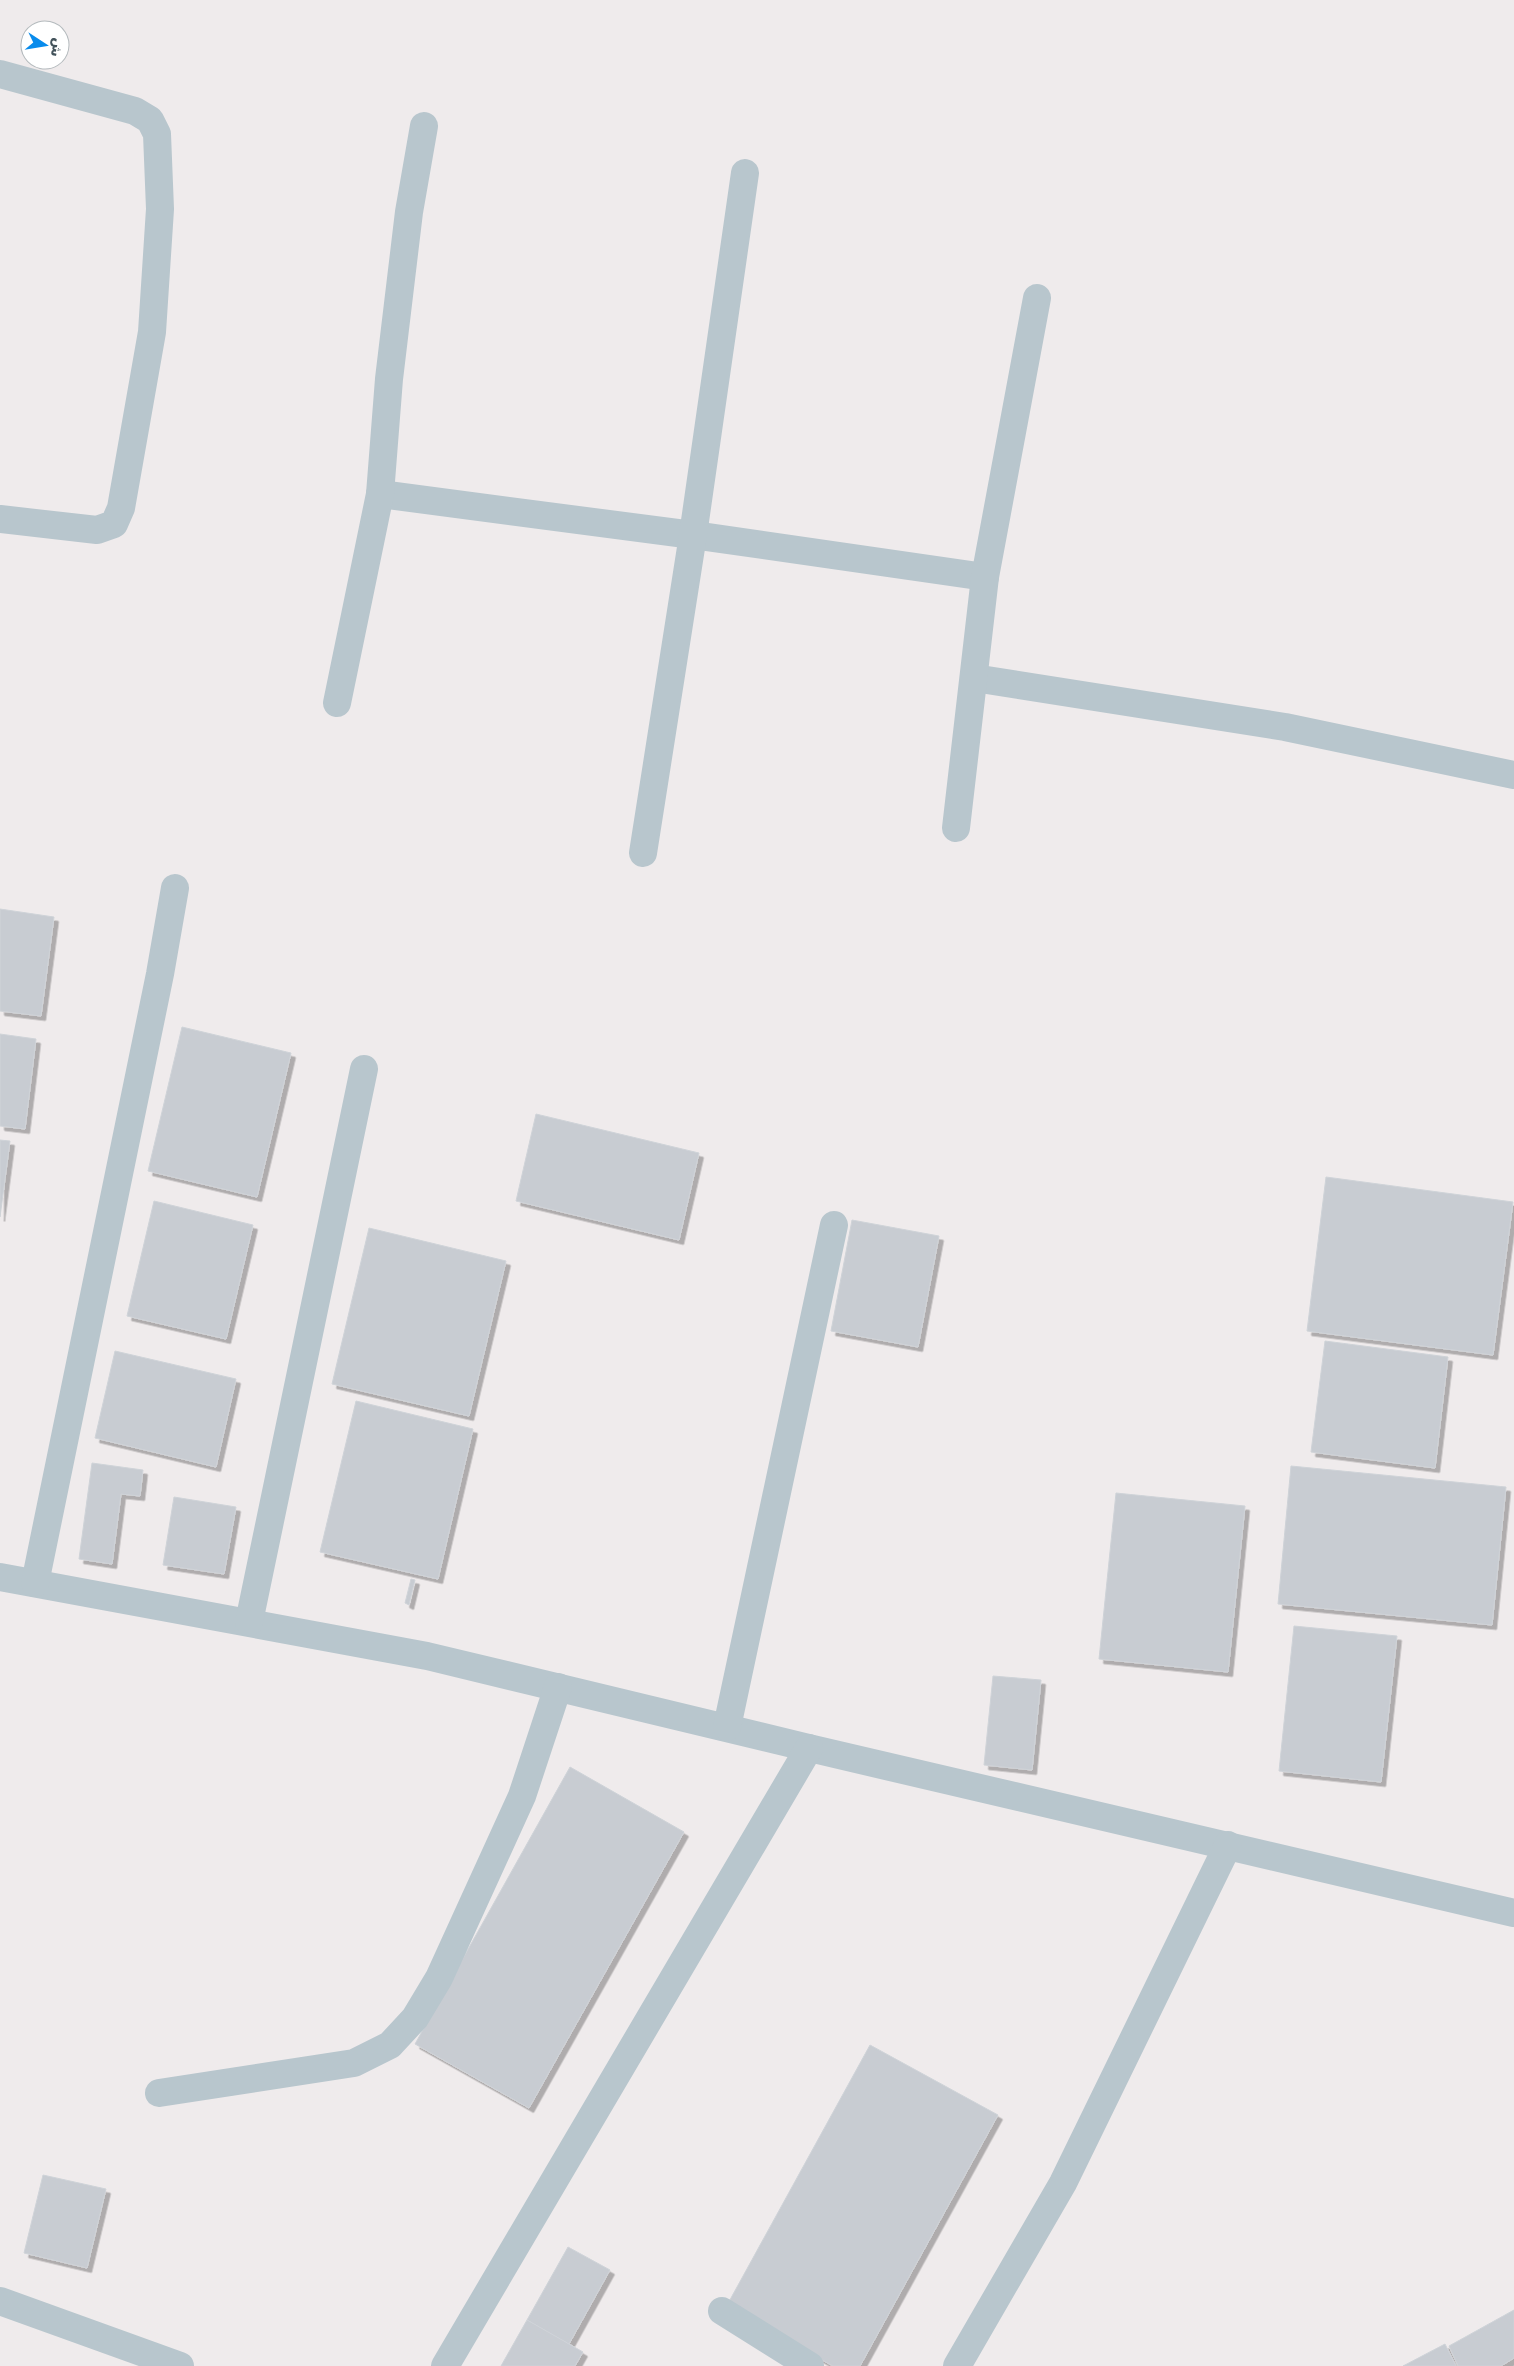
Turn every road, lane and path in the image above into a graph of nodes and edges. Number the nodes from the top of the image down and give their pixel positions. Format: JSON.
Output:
{"nodes":[{"id":1,"x":0,"y":74,"type":"edge"},
{"id":2,"x":424,"y":126,"type":"dead end"},
{"id":3,"x":745,"y":172,"type":"dead end"},
{"id":4,"x":1037,"y":298,"type":"dead end"},
{"id":5,"x":380,"y":494,"type":"junction"},
{"id":6,"x":0,"y":519,"type":"edge"},
{"id":7,"x":693,"y":535,"type":"junction"},
{"id":8,"x":985,"y":577,"type":"junction"},
{"id":9,"x":974,"y":678,"type":"junction"},
{"id":10,"x":336,"y":703,"type":"dead end"},
{"id":11,"x":1514,"y":776,"type":"edge"},
{"id":12,"x":956,"y":828,"type":"dead end"},
{"id":13,"x":643,"y":853,"type":"dead end"},
{"id":14,"x":174,"y":888,"type":"dead end"},
{"id":15,"x":364,"y":1069,"type":"dead end"},
{"id":16,"x":834,"y":1225,"type":"dead end"},
{"id":17,"x":0,"y":1577,"type":"edge"},
{"id":18,"x":35,"y":1583,"type":"junction"},
{"id":19,"x":249,"y":1622,"type":"junction"},
{"id":20,"x":558,"y":1687,"type":"junction"},
{"id":21,"x":727,"y":1727,"type":"junction"},
{"id":22,"x":809,"y":1748,"type":"junction"},
{"id":23,"x":1228,"y":1845,"type":"junction"},
{"id":24,"x":1514,"y":1912,"type":"edge"},
{"id":25,"x":159,"y":2093,"type":"dead end"},
{"id":26,"x":0,"y":2300,"type":"edge"},
{"id":27,"x":722,"y":2311,"type":"dead end"},
{"id":28,"x":180,"y":2366,"type":"edge"},
{"id":29,"x":444,"y":2366,"type":"edge"},
{"id":30,"x":810,"y":2366,"type":"edge"},
{"id":31,"x":956,"y":2366,"type":"edge"}],
"edges":[{"from":1,"to":6,"type":"street"},
{"from":2,"to":5,"type":"street"},
{"from":3,"to":7,"type":"street"},
{"from":4,"to":8,"type":"street"},
{"from":5,"to":7,"type":"street"},
{"from":5,"to":10,"type":"street"},
{"from":7,"to":8,"type":"street"},
{"from":7,"to":13,"type":"street"},
{"from":8,"to":9,"type":"street"},
{"from":9,"to":11,"type":"street"},
{"from":9,"to":12,"type":"street"},
{"from":14,"to":18,"type":"street"},
{"from":15,"to":19,"type":"street"},
{"from":16,"to":21,"type":"street"},
{"from":17,"to":18,"type":"street"},
{"from":18,"to":19,"type":"street"},
{"from":19,"to":20,"type":"street"},
{"from":20,"to":21,"type":"street"},
{"from":20,"to":25,"type":"street"},
{"from":21,"to":22,"type":"street"},
{"from":22,"to":23,"type":"street"},
{"from":22,"to":29,"type":"street"},
{"from":23,"to":24,"type":"street"},
{"from":23,"to":31,"type":"street"},
{"from":26,"to":28,"type":"street"},
{"from":27,"to":30,"type":"street"}]}
